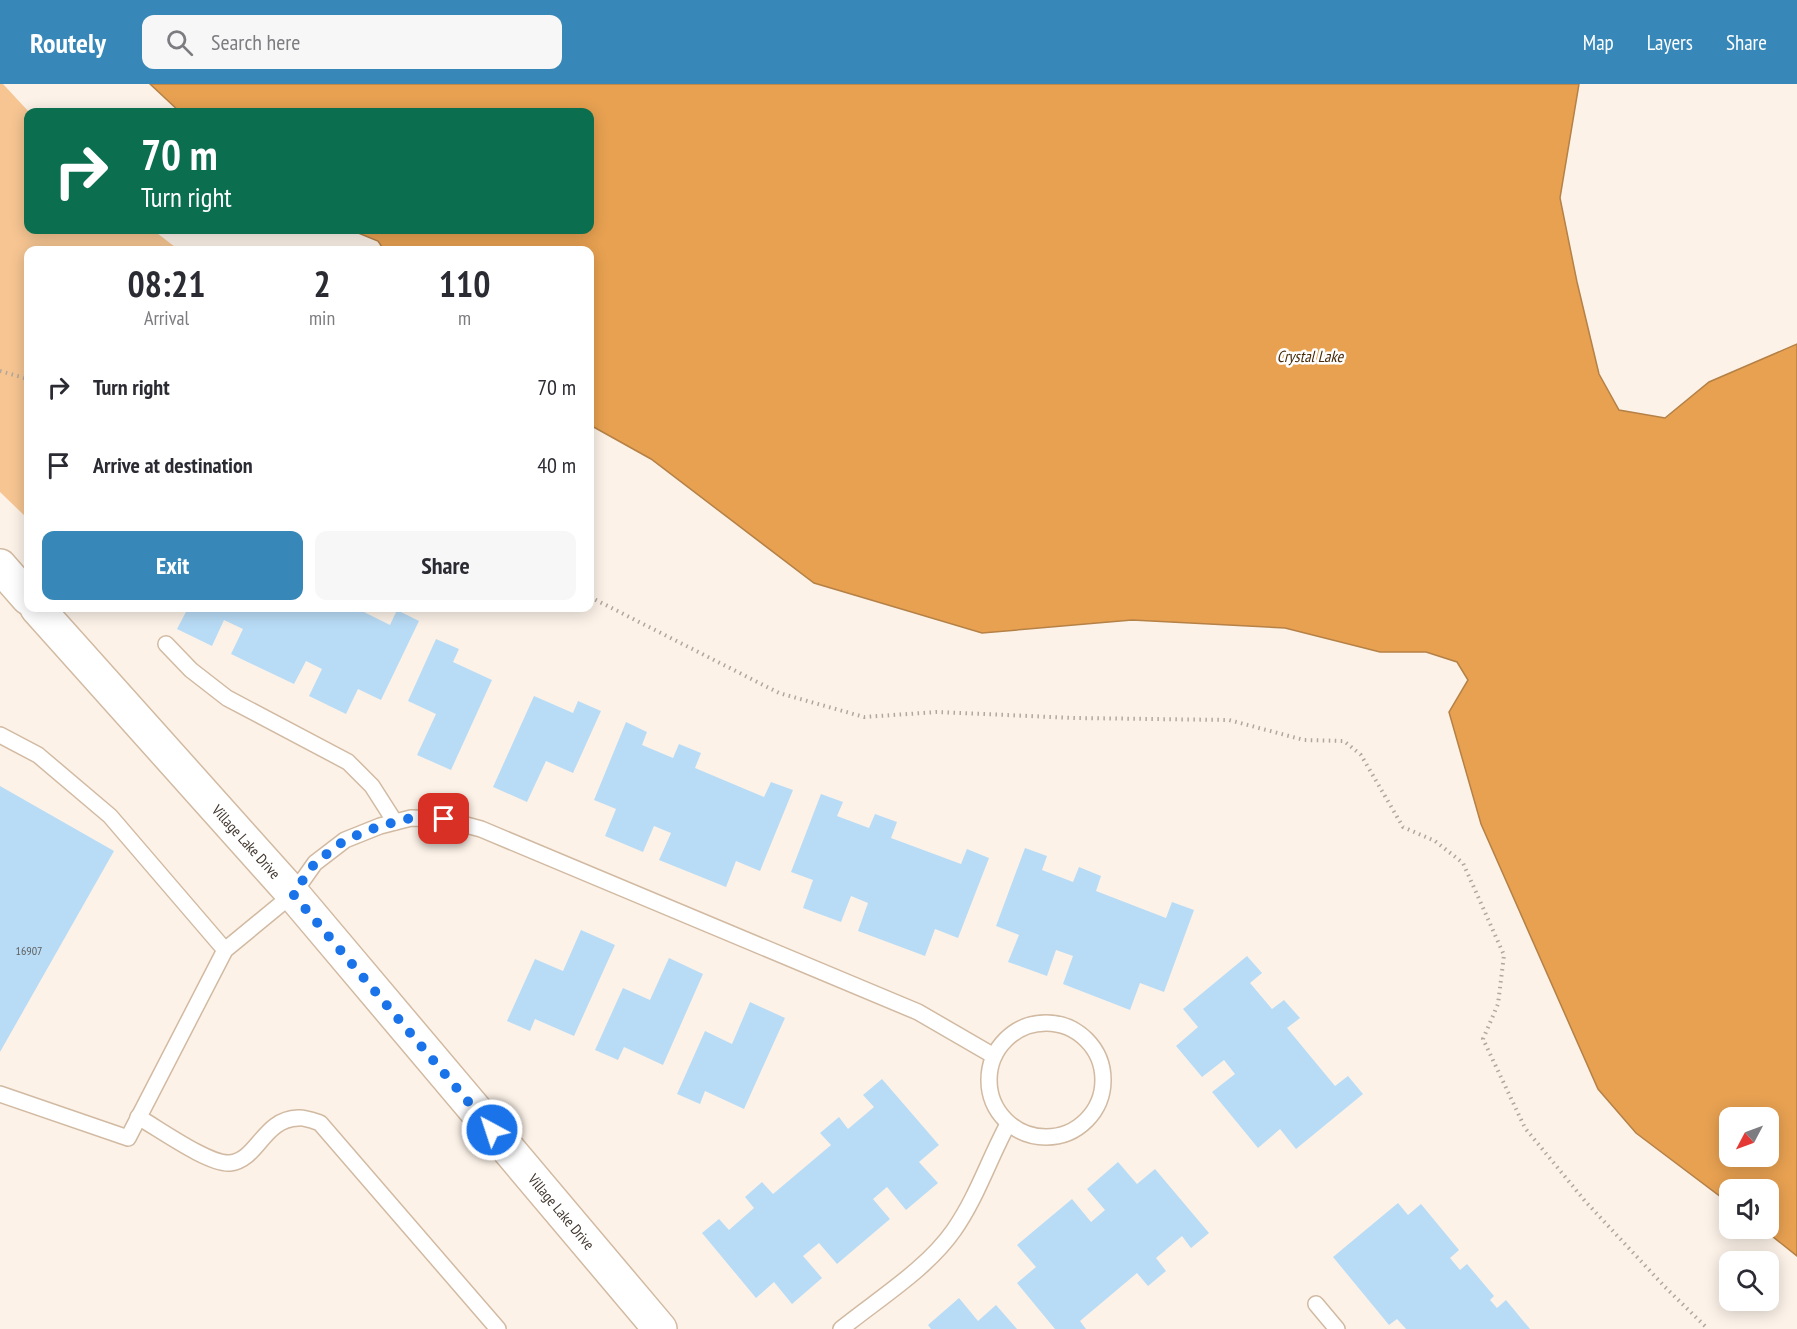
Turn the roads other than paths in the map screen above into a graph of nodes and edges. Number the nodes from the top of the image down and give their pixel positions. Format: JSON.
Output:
{"nodes":[{"id":1,"x":0,"y":566,"type":"edge"},
{"id":2,"x":24,"y":593,"type":"edge"},
{"id":3,"x":41,"y":612,"type":"edge"},
{"id":4,"x":166,"y":644,"type":"dead end"},
{"id":5,"x":0,"y":735,"type":"edge"},
{"id":6,"x":395,"y":822,"type":"junction"},
{"id":7,"x":293,"y":894,"type":"junction"},
{"id":8,"x":225,"y":950,"type":"junction"},
{"id":9,"x":994,"y":1056,"type":"junction"},
{"id":10,"x":0,"y":1094,"type":"edge"},
{"id":11,"x":138,"y":1117,"type":"junction"},
{"id":12,"x":1008,"y":1124,"type":"junction"},
{"id":13,"x":1316,"y":1304,"type":"dead end"},
{"id":14,"x":498,"y":1329,"type":"edge"},
{"id":15,"x":660,"y":1329,"type":"edge"},
{"id":16,"x":841,"y":1329,"type":"edge"},
{"id":17,"x":1337,"y":1329,"type":"edge"}],
"edges":[{"from":1,"to":2,"type":"street"},
{"from":3,"to":7,"type":"street","name":"Village Lake Drive"},
{"from":4,"to":6,"type":"lane"},
{"from":5,"to":8,"type":"lane"},
{"from":6,"to":7,"type":"lane"},
{"from":6,"to":9,"type":"lane"},
{"from":7,"to":8,"type":"lane"},
{"from":7,"to":15,"type":"street","name":"Village Lake Drive"},
{"from":8,"to":11,"type":"lane"},
{"from":9,"to":12,"type":"lane"},
{"from":9,"to":12,"type":"lane"},
{"from":10,"to":11,"type":"lane"},
{"from":11,"to":14,"type":"lane"},
{"from":12,"to":16,"type":"lane"},
{"from":13,"to":17,"type":"lane"}]}
